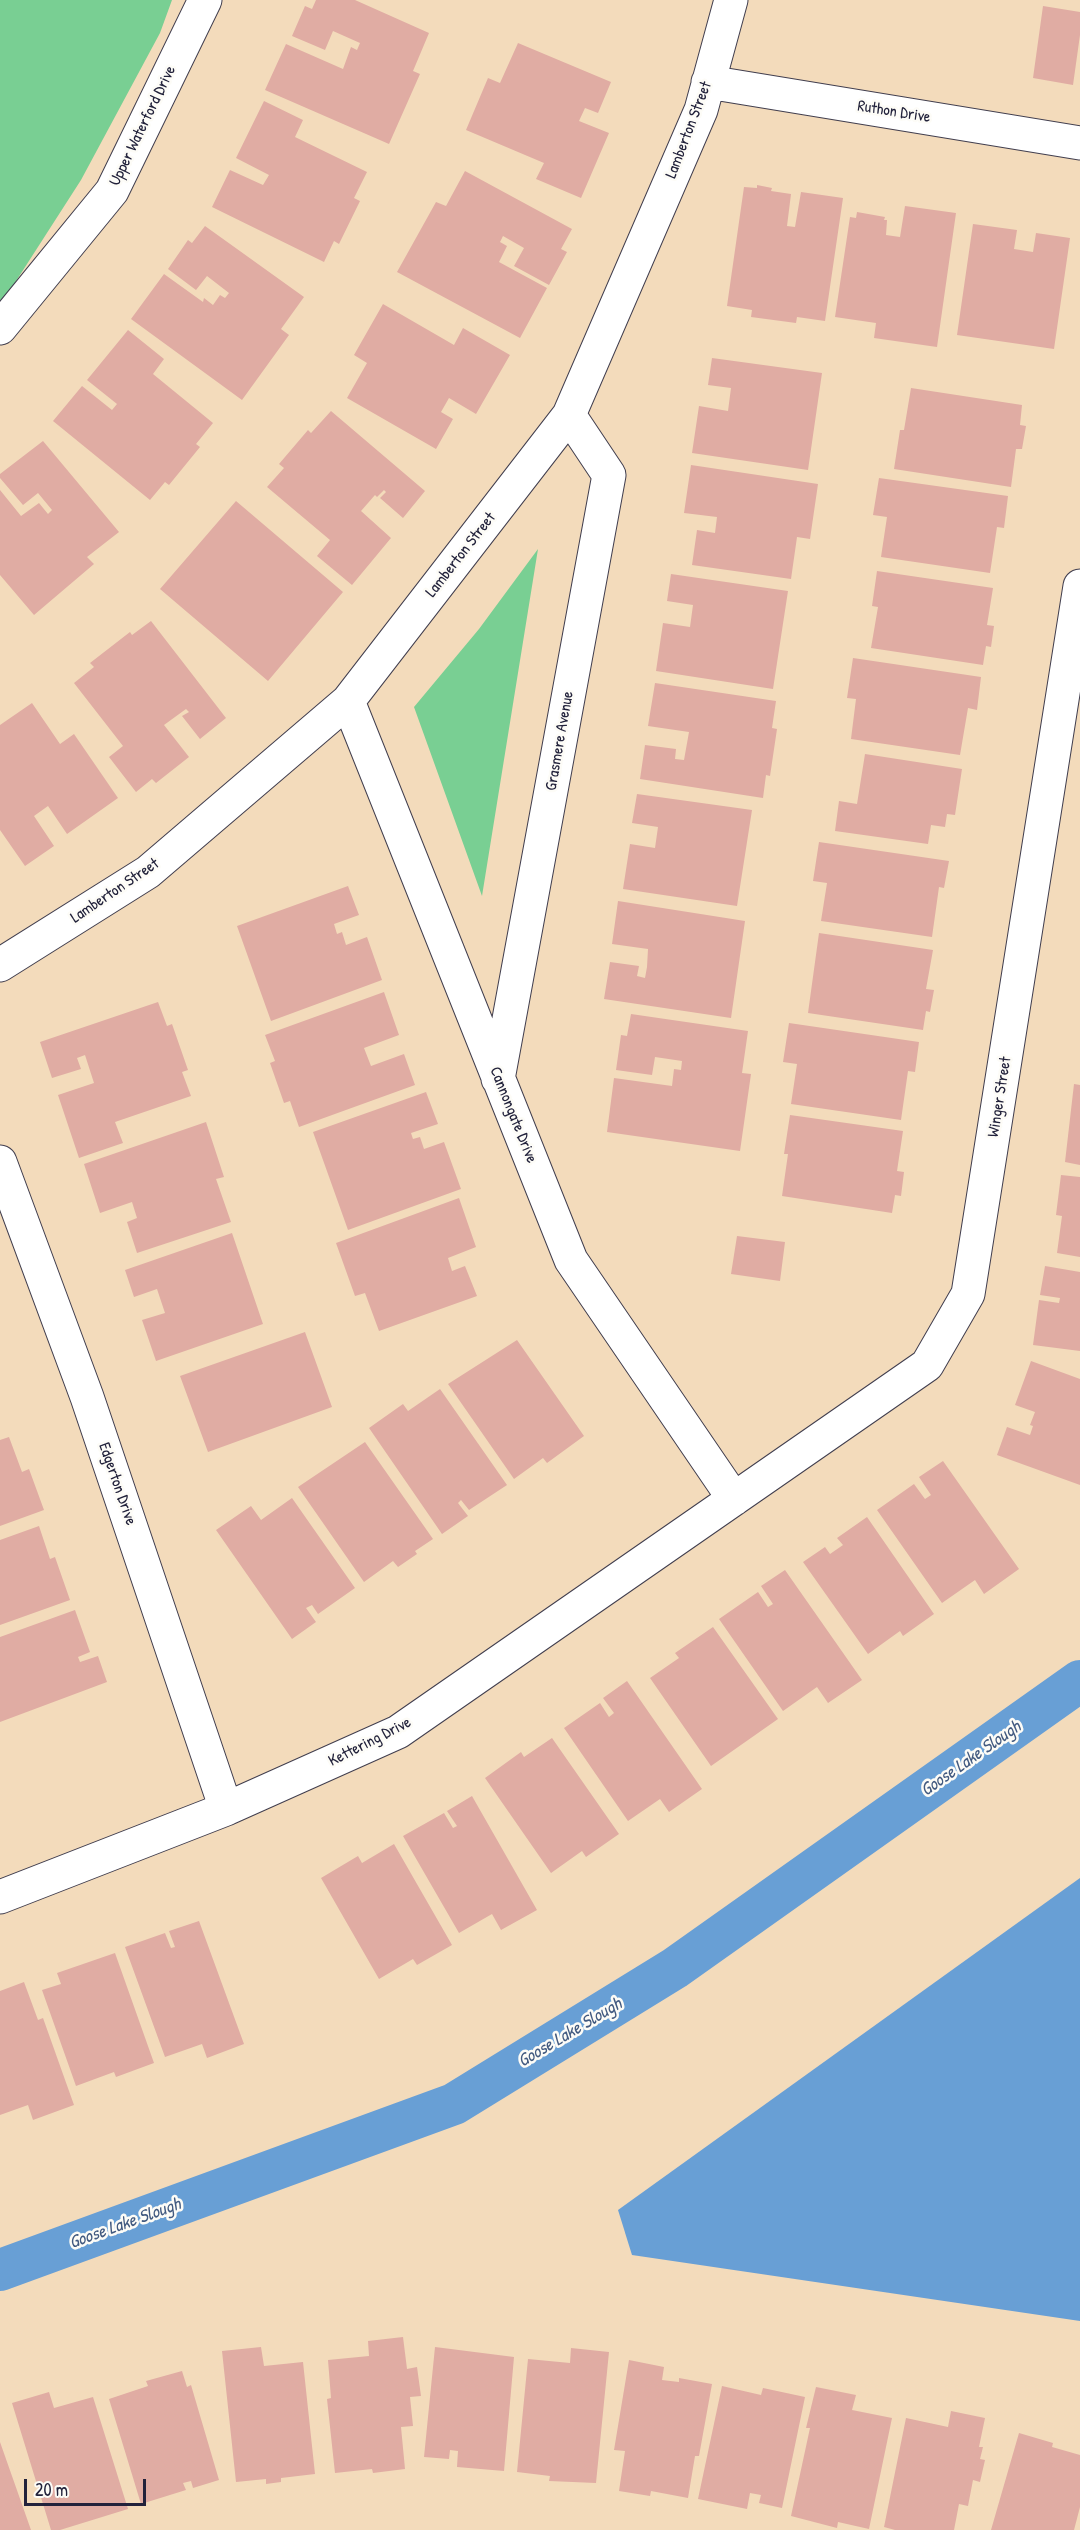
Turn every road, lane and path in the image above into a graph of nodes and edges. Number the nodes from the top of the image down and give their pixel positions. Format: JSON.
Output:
{"nodes":[{"id":1,"x":205,"y":0,"type":"edge"},
{"id":2,"x":731,"y":0,"type":"edge"},
{"id":3,"x":708,"y":82,"type":"junction"},
{"id":4,"x":1080,"y":143,"type":"edge"},
{"id":5,"x":0,"y":328,"type":"edge"},
{"id":6,"x":569,"y":415,"type":"junction"},
{"id":7,"x":1080,"y":586,"type":"edge"},
{"id":8,"x":348,"y":701,"type":"junction"},
{"id":9,"x":0,"y":965,"type":"edge"},
{"id":10,"x":498,"y":1079,"type":"junction"},
{"id":11,"x":0,"y":1162,"type":"edge"},
{"id":12,"x":734,"y":1498,"type":"junction"},
{"id":13,"x":226,"y":1809,"type":"junction"},
{"id":14,"x":0,"y":1897,"type":"edge"}],
"edges":[{"from":1,"to":5,"type":"street","name":"Upper Waterford Drive"},
{"from":2,"to":3,"type":"street","name":"Lamberton Street"},
{"from":3,"to":4,"type":"street","name":"Ruthon Drive"},
{"from":3,"to":6,"type":"street","name":"Lamberton Street"},
{"from":6,"to":8,"type":"street","name":"Lamberton Street"},
{"from":6,"to":10,"type":"street","name":"Grasmere Avenue"},
{"from":7,"to":12,"type":"street","name":"Winger Street"},
{"from":8,"to":9,"type":"street","name":"Lamberton Street"},
{"from":8,"to":10,"type":"street","name":"Cannongate Drive"},
{"from":10,"to":12,"type":"street","name":"Cannongate Drive"},
{"from":11,"to":13,"type":"street","name":"Edgerton Drive"},
{"from":12,"to":13,"type":"street","name":"Kettering Drive"},
{"from":13,"to":14,"type":"street","name":"Kettering Drive"}]}
